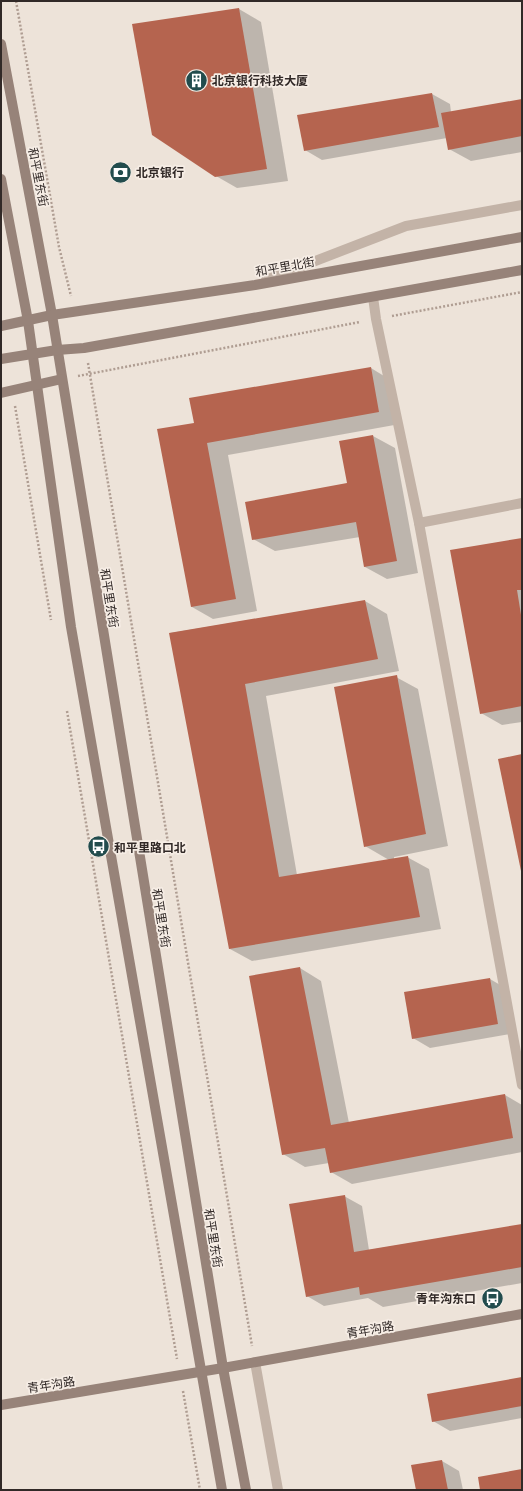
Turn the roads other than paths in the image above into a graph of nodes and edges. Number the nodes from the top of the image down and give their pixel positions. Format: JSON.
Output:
{"nodes":[{"id":1,"x":1,"y":44,"type":"edge"},
{"id":2,"x":1,"y":178,"type":"edge"},
{"id":3,"x":522,"y":205,"type":"edge"},
{"id":4,"x":522,"y":237,"type":"edge"},
{"id":5,"x":522,"y":270,"type":"edge"},
{"id":6,"x":254,"y":285,"type":"junction"},
{"id":7,"x":374,"y":297,"type":"junction"},
{"id":8,"x":52,"y":315,"type":"junction"},
{"id":9,"x":28,"y":321,"type":"junction"},
{"id":10,"x":1,"y":326,"type":"edge"},
{"id":11,"x":57,"y":350,"type":"junction"},
{"id":12,"x":33,"y":354,"type":"junction"},
{"id":13,"x":1,"y":359,"type":"edge"},
{"id":14,"x":62,"y":379,"type":"junction"},
{"id":15,"x":36,"y":385,"type":"junction"},
{"id":16,"x":1,"y":393,"type":"edge"},
{"id":17,"x":522,"y":503,"type":"edge"},
{"id":18,"x":419,"y":523,"type":"junction"},
{"id":19,"x":522,"y":1085,"type":"edge"},
{"id":20,"x":522,"y":1314,"type":"edge"},
{"id":21,"x":255,"y":1362,"type":"junction"},
{"id":22,"x":222,"y":1368,"type":"junction"},
{"id":23,"x":200,"y":1372,"type":"junction"},
{"id":24,"x":1,"y":1405,"type":"edge"},
{"id":25,"x":222,"y":1490,"type":"edge"},
{"id":26,"x":246,"y":1490,"type":"edge"},
{"id":27,"x":278,"y":1490,"type":"edge"}],
"edges":[{"from":1,"to":8,"type":"street","name":"和平里东街"},
{"from":2,"to":9,"type":"street"},
{"from":3,"to":6,"type":"street"},
{"from":4,"to":6,"type":"street","name":"和平里北街"},
{"from":5,"to":7,"type":"street"},
{"from":6,"to":8,"type":"street","name":"和平里北街"},
{"from":7,"to":11,"type":"street"},
{"from":7,"to":18,"type":"street"},
{"from":8,"to":9,"type":"street","name":"和平里北街"},
{"from":8,"to":11,"type":"street","name":"和平里东街"},
{"from":9,"to":10,"type":"street"},
{"from":9,"to":12,"type":"street"},
{"from":11,"to":12,"type":"street"},
{"from":11,"to":14,"type":"street","name":"和平里东街"},
{"from":12,"to":13,"type":"street"},
{"from":12,"to":15,"type":"street"},
{"from":14,"to":15,"type":"street"},
{"from":14,"to":22,"type":"street","name":"和平里东街"},
{"from":15,"to":16,"type":"street"},
{"from":15,"to":23,"type":"street"},
{"from":17,"to":18,"type":"street"},
{"from":18,"to":19,"type":"street"},
{"from":20,"to":21,"type":"street","name":"青年沟路"},
{"from":21,"to":22,"type":"street","name":"青年沟路"},
{"from":21,"to":27,"type":"street"},
{"from":22,"to":23,"type":"street","name":"青年沟路"},
{"from":22,"to":26,"type":"street","name":"和平里东街"},
{"from":23,"to":24,"type":"street","name":"青年沟路"},
{"from":23,"to":25,"type":"street"}]}
